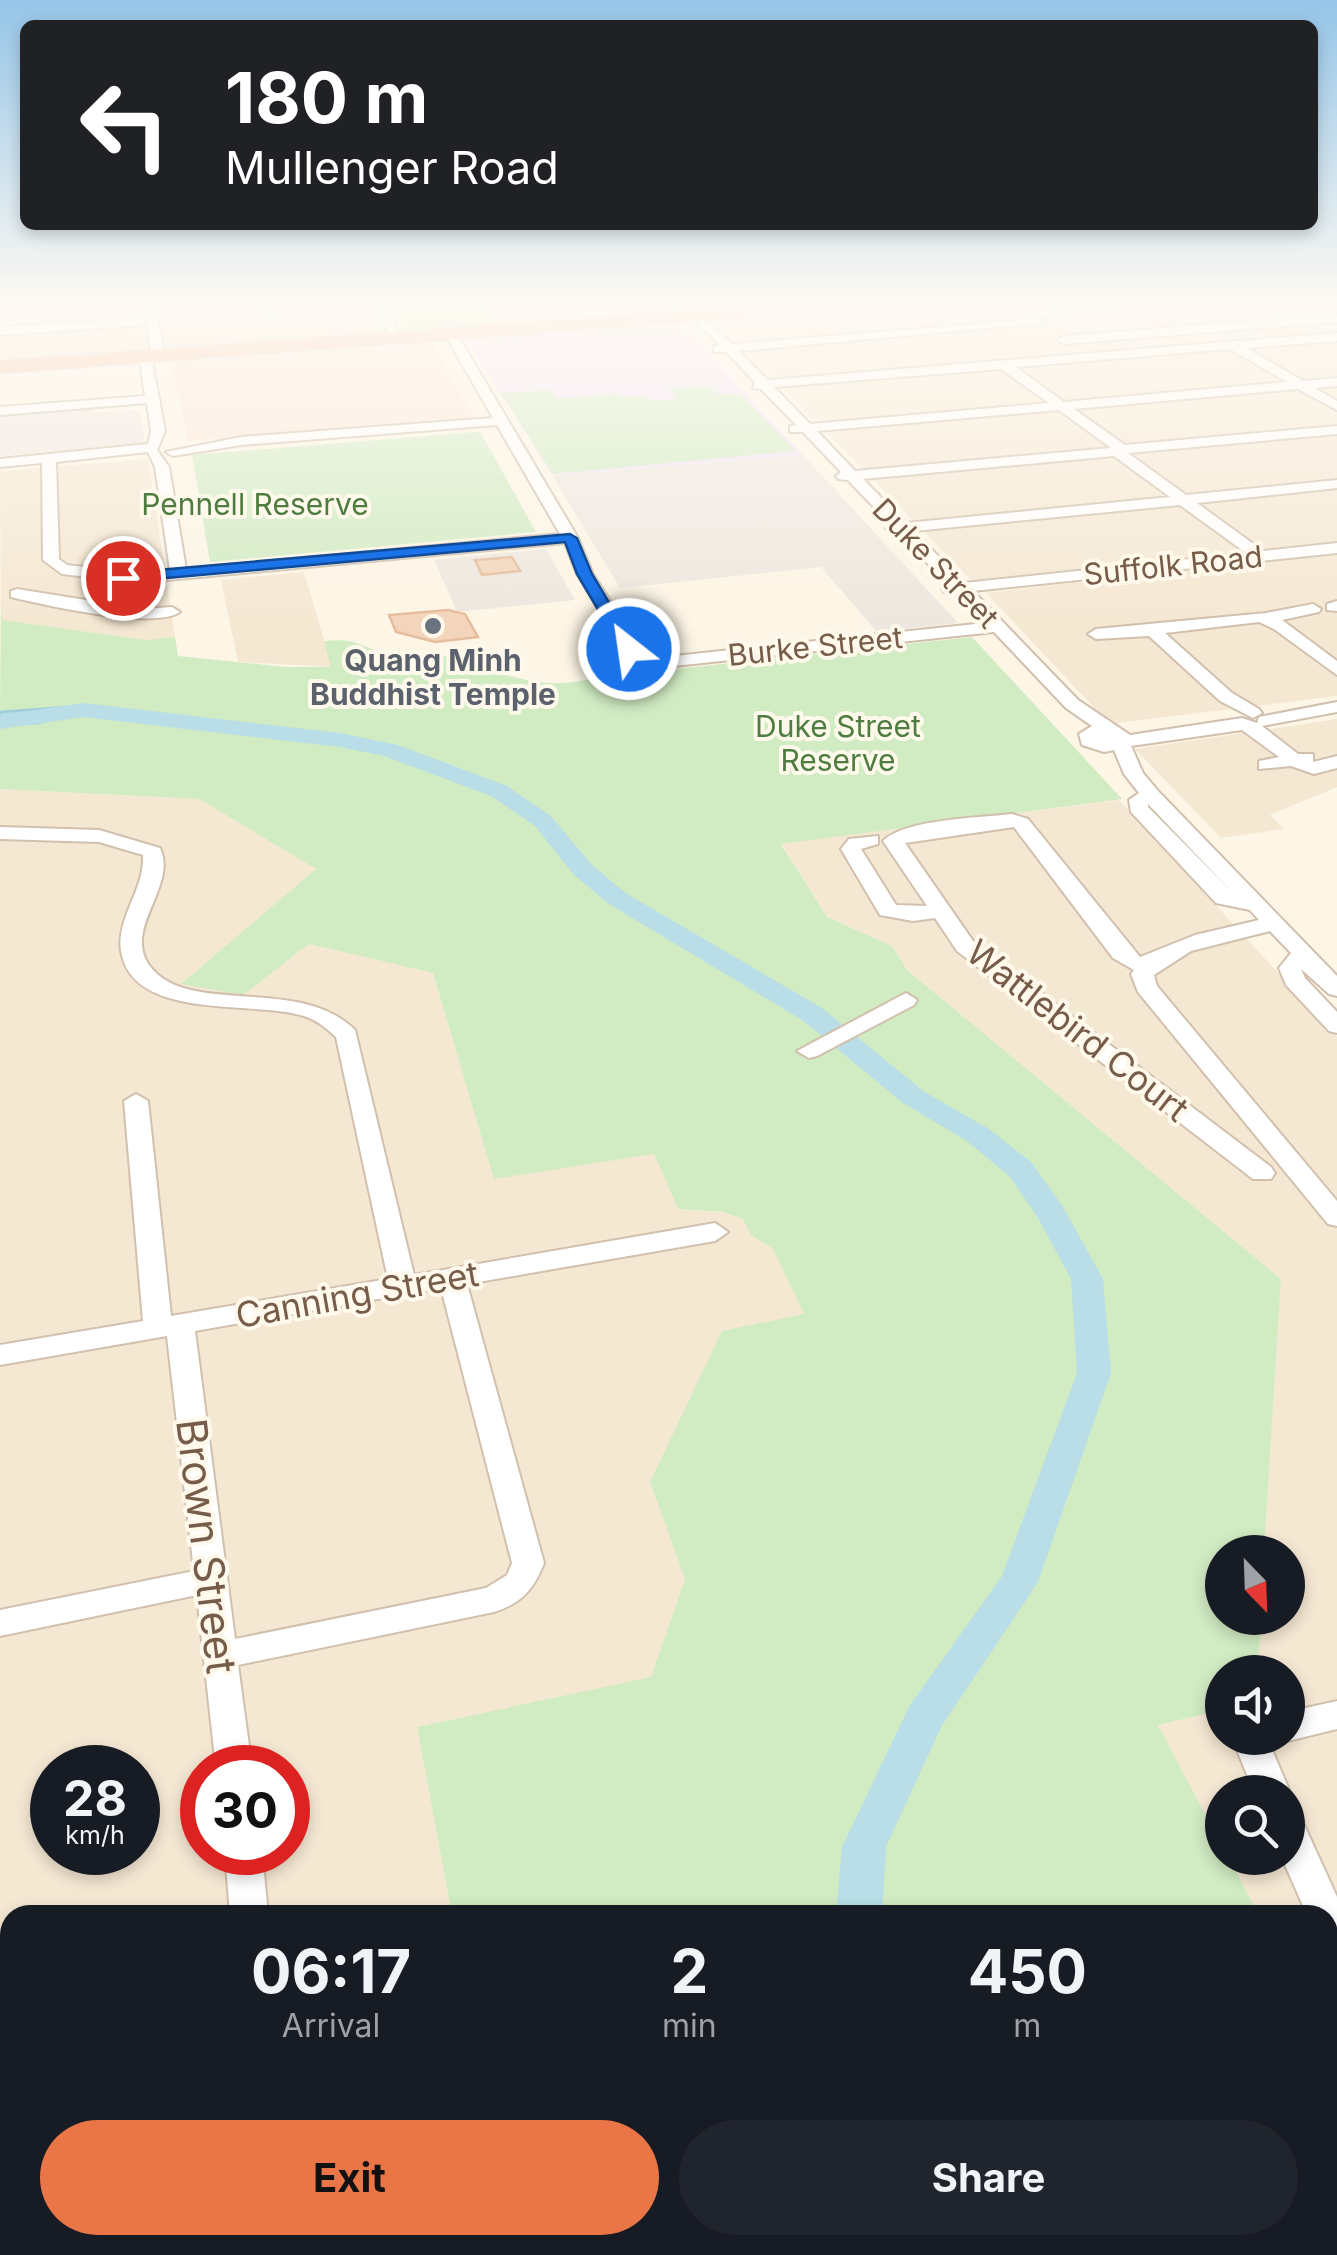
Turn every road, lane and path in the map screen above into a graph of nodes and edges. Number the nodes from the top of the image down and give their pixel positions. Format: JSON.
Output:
{"nodes":[{"id":1,"x":154,"y":409,"type":"edge"},
{"id":2,"x":493,"y":409,"type":"edge"},
{"id":3,"x":783,"y":409,"type":"edge"},
{"id":4,"x":1018,"y":409,"type":"edge"},
{"id":5,"x":1065,"y":409,"type":"edge"},
{"id":6,"x":501,"y":422,"type":"junction"},
{"id":7,"x":801,"y":429,"type":"junction"},
{"id":8,"x":1337,"y":430,"type":"edge"},
{"id":9,"x":1122,"y":450,"type":"junction"},
{"id":10,"x":162,"y":452,"type":"junction"},
{"id":11,"x":49,"y":459,"type":"junction"},
{"id":12,"x":0,"y":463,"type":"edge"},
{"id":13,"x":848,"y":476,"type":"junction"},
{"id":14,"x":1337,"y":484,"type":"edge"},
{"id":15,"x":1185,"y":500,"type":"junction"},
{"id":16,"x":898,"y":528,"type":"junction"},
{"id":17,"x":570,"y":538,"type":"junction"},
{"id":18,"x":1337,"y":548,"type":"edge"},
{"id":19,"x":1260,"y":556,"type":"junction"},
{"id":20,"x":57,"y":568,"type":"junction"},
{"id":21,"x":179,"y":574,"type":"junction"},
{"id":22,"x":957,"y":589,"type":"junction"},
{"id":23,"x":8,"y":595,"type":"edge"},
{"id":24,"x":1313,"y":609,"type":"dead end"},
{"id":25,"x":182,"y":610,"type":"dead end"},
{"id":26,"x":1268,"y":618,"type":"junction"},
{"id":27,"x":992,"y":628,"type":"junction"},
{"id":28,"x":1154,"y":632,"type":"junction"},
{"id":29,"x":1096,"y":634,"type":"dead end"},
{"id":30,"x":1337,"y":670,"type":"edge"},
{"id":31,"x":1337,"y":708,"type":"edge"},
{"id":32,"x":1249,"y":719,"type":"junction"},
{"id":33,"x":1109,"y":738,"type":"junction"},
{"id":34,"x":1314,"y":761,"type":"edge"},
{"id":35,"x":1271,"y":774,"type":"dead end"},
{"id":36,"x":0,"y":833,"type":"edge"},
{"id":37,"x":871,"y":840,"type":"dead end"},
{"id":38,"x":940,"y":911,"type":"junction"},
{"id":39,"x":1288,"y":938,"type":"junction"},
{"id":40,"x":1147,"y":967,"type":"junction"},
{"id":41,"x":1337,"y":989,"type":"edge"},
{"id":42,"x":906,"y":1000,"type":"dead end"},
{"id":43,"x":1337,"y":1026,"type":"edge"},
{"id":44,"x":808,"y":1050,"type":"dead end"},
{"id":45,"x":136,"y":1101,"type":"dead end"},
{"id":46,"x":1262,"y":1174,"type":"dead end"},
{"id":47,"x":1337,"y":1218,"type":"edge"},
{"id":48,"x":715,"y":1232,"type":"dead end"},
{"id":49,"x":452,"y":1278,"type":"junction"},
{"id":50,"x":404,"y":1286,"type":"junction"},
{"id":51,"x":169,"y":1326,"type":"junction"},
{"id":52,"x":0,"y":1355,"type":"edge"},
{"id":53,"x":210,"y":1580,"type":"junction"},
{"id":54,"x":0,"y":1623,"type":"edge"},
{"id":55,"x":221,"y":1656,"type":"junction"},
{"id":56,"x":1337,"y":1714,"type":"edge"},
{"id":57,"x":1305,"y":1724,"type":"edge"},
{"id":58,"x":231,"y":1745,"type":"edge"},
{"id":59,"x":1305,"y":1867,"type":"edge"},
{"id":60,"x":245,"y":1875,"type":"edge"},
{"id":61,"x":247,"y":1905,"type":"edge"},
{"id":62,"x":1322,"y":1905,"type":"edge"}],
"edges":[{"from":1,"to":10,"type":"street"},
{"from":2,"to":6,"type":"street","name":"Burke Street"},
{"from":3,"to":7,"type":"street","name":"Duke Street"},
{"from":4,"to":7,"type":"street"},
{"from":5,"to":9,"type":"street"},
{"from":6,"to":10,"type":"street"},
{"from":6,"to":17,"type":"street","name":"Burke Street"},
{"from":7,"to":13,"type":"street","name":"Duke Street"},
{"from":8,"to":9,"type":"street"},
{"from":9,"to":13,"type":"street"},
{"from":9,"to":15,"type":"street"},
{"from":10,"to":11,"type":"street"},
{"from":10,"to":21,"type":"street"},
{"from":11,"to":12,"type":"street"},
{"from":11,"to":20,"type":"street"},
{"from":13,"to":16,"type":"street","name":"Duke Street"},
{"from":14,"to":15,"type":"street"},
{"from":15,"to":16,"type":"street"},
{"from":15,"to":19,"type":"street"},
{"from":16,"to":22,"type":"street","name":"Duke Street"},
{"from":17,"to":21,"type":"street"},
{"from":17,"to":27,"type":"street","name":"Burke Street"},
{"from":18,"to":19,"type":"street","name":"Suffolk Road"},
{"from":19,"to":22,"type":"street","name":"Suffolk Road"},
{"from":20,"to":21,"type":"street"},
{"from":20,"to":23,"type":"street"},
{"from":22,"to":27,"type":"street","name":"Duke Street"},
{"from":23,"to":25,"type":"street"},
{"from":24,"to":26,"type":"street"},
{"from":26,"to":28,"type":"street"},
{"from":26,"to":30,"type":"street"},
{"from":27,"to":33,"type":"street","name":"Duke Street"},
{"from":28,"to":29,"type":"street"},
{"from":28,"to":32,"type":"street"},
{"from":31,"to":32,"type":"street"},
{"from":32,"to":33,"type":"street"},
{"from":32,"to":34,"type":"street"},
{"from":33,"to":39,"type":"street","name":"Duke Street"},
{"from":34,"to":35,"type":"street"},
{"from":36,"to":50,"type":"street"},
{"from":37,"to":38,"type":"street"},
{"from":38,"to":40,"type":"street","name":"Wattlebird Court"},
{"from":38,"to":46,"type":"street","name":"Wattlebird Court"},
{"from":39,"to":40,"type":"street"},
{"from":39,"to":41,"type":"street","name":"Duke Street"},
{"from":39,"to":43,"type":"street"},
{"from":40,"to":47,"type":"street"},
{"from":42,"to":44,"type":"street"},
{"from":45,"to":51,"type":"street","name":"Brown Street"},
{"from":48,"to":49,"type":"street","name":"Canning Street"},
{"from":49,"to":50,"type":"street","name":"Canning Street"},
{"from":49,"to":55,"type":"street"},
{"from":50,"to":51,"type":"street","name":"Canning Street"},
{"from":51,"to":52,"type":"street","name":"Canning Street"},
{"from":51,"to":53,"type":"street","name":"Brown Street"},
{"from":53,"to":54,"type":"street"},
{"from":53,"to":55,"type":"street","name":"Brown Street"},
{"from":55,"to":58,"type":"street","name":"Brown Street"},
{"from":56,"to":57,"type":"street"},
{"from":59,"to":62,"type":"street"},
{"from":60,"to":61,"type":"street"}]}
